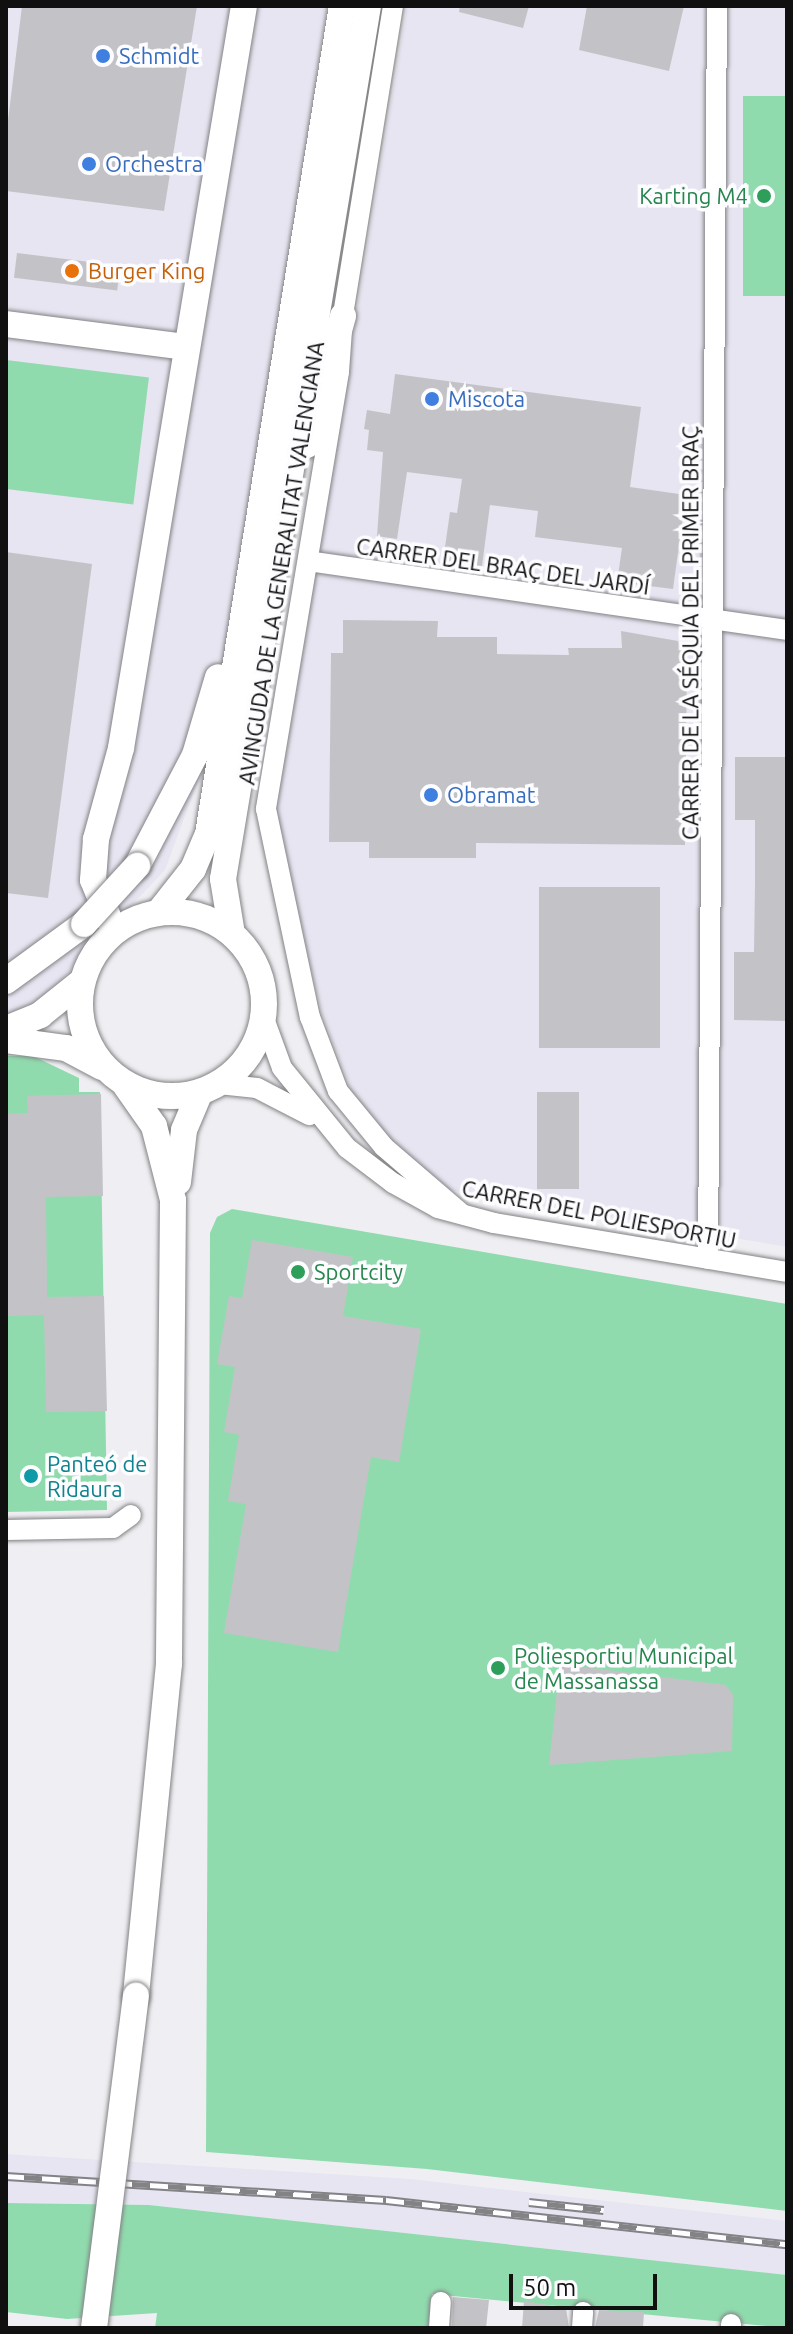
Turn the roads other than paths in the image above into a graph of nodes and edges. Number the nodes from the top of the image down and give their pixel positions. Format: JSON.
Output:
{"nodes":[{"id":1,"x":244,"y":6,"type":"edge"},
{"id":2,"x":342,"y":6,"type":"edge"},
{"id":3,"x":368,"y":6,"type":"edge"},
{"id":4,"x":393,"y":6,"type":"edge"},
{"id":5,"x":717,"y":6,"type":"edge"},
{"id":6,"x":346,"y":64,"type":"junction"},
{"id":7,"x":343,"y":316,"type":"junction"},
{"id":8,"x":6,"y":324,"type":"edge"},
{"id":9,"x":186,"y":347,"type":"junction"},
{"id":10,"x":274,"y":500,"type":"junction"},
{"id":11,"x":308,"y":561,"type":"junction"},
{"id":12,"x":715,"y":621,"type":"junction"},
{"id":13,"x":787,"y":630,"type":"edge"},
{"id":14,"x":159,"y":912,"type":"junction"},
{"id":15,"x":114,"y":931,"type":"junction"},
{"id":16,"x":232,"y":934,"type":"junction"},
{"id":17,"x":6,"y":981,"type":"edge"},
{"id":18,"x":81,"y":982,"type":"junction"},
{"id":19,"x":263,"y":1016,"type":"junction"},
{"id":20,"x":6,"y":1029,"type":"edge"},
{"id":21,"x":6,"y":1040,"type":"edge"},
{"id":22,"x":116,"y":1079,"type":"junction"},
{"id":23,"x":209,"y":1088,"type":"junction"},
{"id":24,"x":332,"y":1131,"type":"junction"},
{"id":25,"x":173,"y":1200,"type":"junction"},
{"id":26,"x":462,"y":1214,"type":"junction"},
{"id":27,"x":708,"y":1259,"type":"junction"},
{"id":28,"x":787,"y":1272,"type":"edge"},
{"id":29,"x":131,"y":1515,"type":"dead end"},
{"id":30,"x":6,"y":1530,"type":"edge"},
{"id":31,"x":441,"y":2302,"type":"dead end"},
{"id":32,"x":94,"y":2328,"type":"edge"},
{"id":33,"x":439,"y":2328,"type":"edge"}],
"edges":[{"from":1,"to":9,"type":"street"},
{"from":2,"to":6,"type":"street"},
{"from":3,"to":6,"type":"street"},
{"from":4,"to":7,"type":"street","name":"AVINGUDA DE LA GENERALITAT VALENCIANA"},
{"from":5,"to":12,"type":"street","name":"CARRER DE LA SÉQUIA DEL PRIMER BRAÇ"},
{"from":6,"to":10,"type":"street"},
{"from":7,"to":10,"type":"street"},
{"from":7,"to":11,"type":"street","name":"AVINGUDA DE LA GENERALITAT VALENCIANA"},
{"from":8,"to":9,"type":"street"},
{"from":9,"to":15,"type":"street"},
{"from":10,"to":14,"type":"street"},
{"from":10,"to":16,"type":"street"},
{"from":10,"to":17,"type":"street","bridge":true},
{"from":11,"to":12,"type":"street","name":"CARRER DEL BRAÇ DEL JARDÍ"},
{"from":11,"to":26,"type":"street","name":"AVINGUDA DE LA GENERALITAT VALENCIANA"},
{"from":12,"to":13,"type":"street","name":"CARRER DEL BRAÇ DEL JARDÍ"},
{"from":12,"to":27,"type":"street","name":"CARRER DE LA SÉQUIA DEL PRIMER BRAÇ"},
{"from":14,"to":15,"type":"street"},
{"from":14,"to":16,"type":"street"},
{"from":15,"to":18,"type":"street"},
{"from":16,"to":19,"type":"street"},
{"from":18,"to":20,"type":"street"},
{"from":18,"to":22,"type":"street"},
{"from":19,"to":23,"type":"street"},
{"from":19,"to":24,"type":"street","name":"CARRER DEL POLIESPORTIU"},
{"from":21,"to":22,"type":"street"},
{"from":22,"to":23,"type":"street"},
{"from":22,"to":25,"type":"street"},
{"from":23,"to":24,"type":"street","name":"CARRER DEL POLIESPORTIU"},
{"from":23,"to":25,"type":"street"},
{"from":24,"to":26,"type":"street","name":"CARRER DEL POLIESPORTIU"},
{"from":25,"to":32,"type":"street","bridge":true},
{"from":26,"to":27,"type":"street","name":"CARRER DEL POLIESPORTIU"},
{"from":27,"to":28,"type":"street","name":"CARRER DEL POLIESPORTIU"},
{"from":29,"to":30,"type":"street"},
{"from":31,"to":33,"type":"street"}]}
